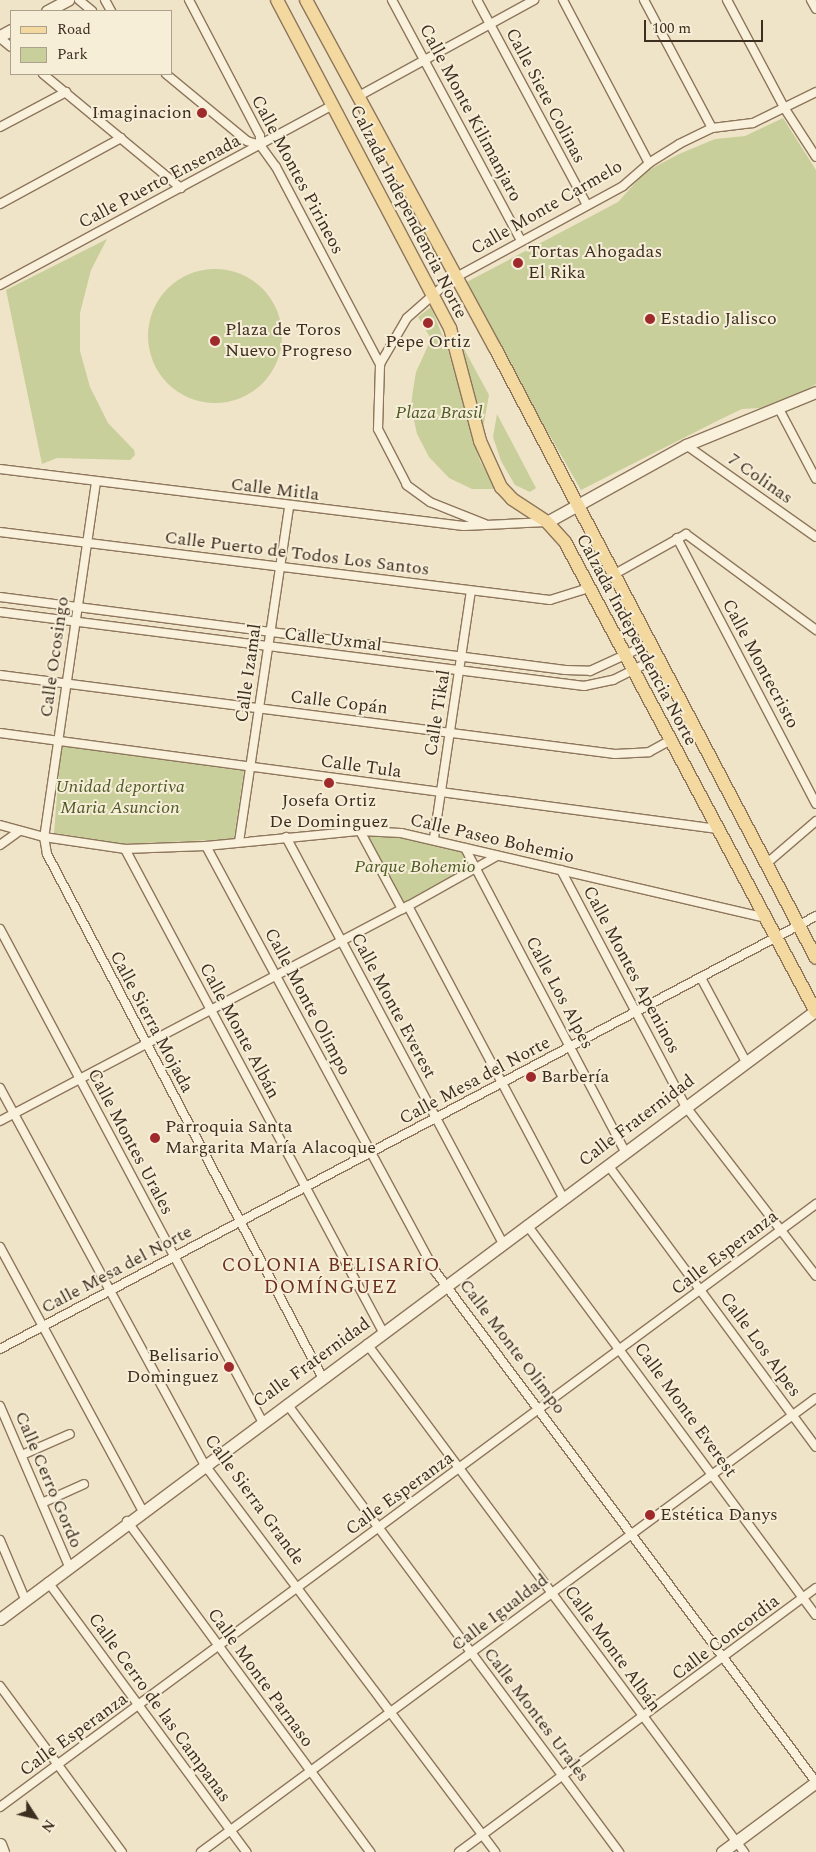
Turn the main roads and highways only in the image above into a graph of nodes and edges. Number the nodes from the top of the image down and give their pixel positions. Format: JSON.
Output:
{"nodes":[{"id":1,"x":277,"y":0,"type":"edge"},
{"id":2,"x":306,"y":0,"type":"edge"},
{"id":3,"x":816,"y":958,"type":"edge"},
{"id":4,"x":816,"y":1011,"type":"edge"}],
"edges":[{"from":1,"to":4,"type":"main road","name":"Calzada Independencia Norte"},
{"from":2,"to":3,"type":"main road","name":"Calzada Independencia Norte"}]}
